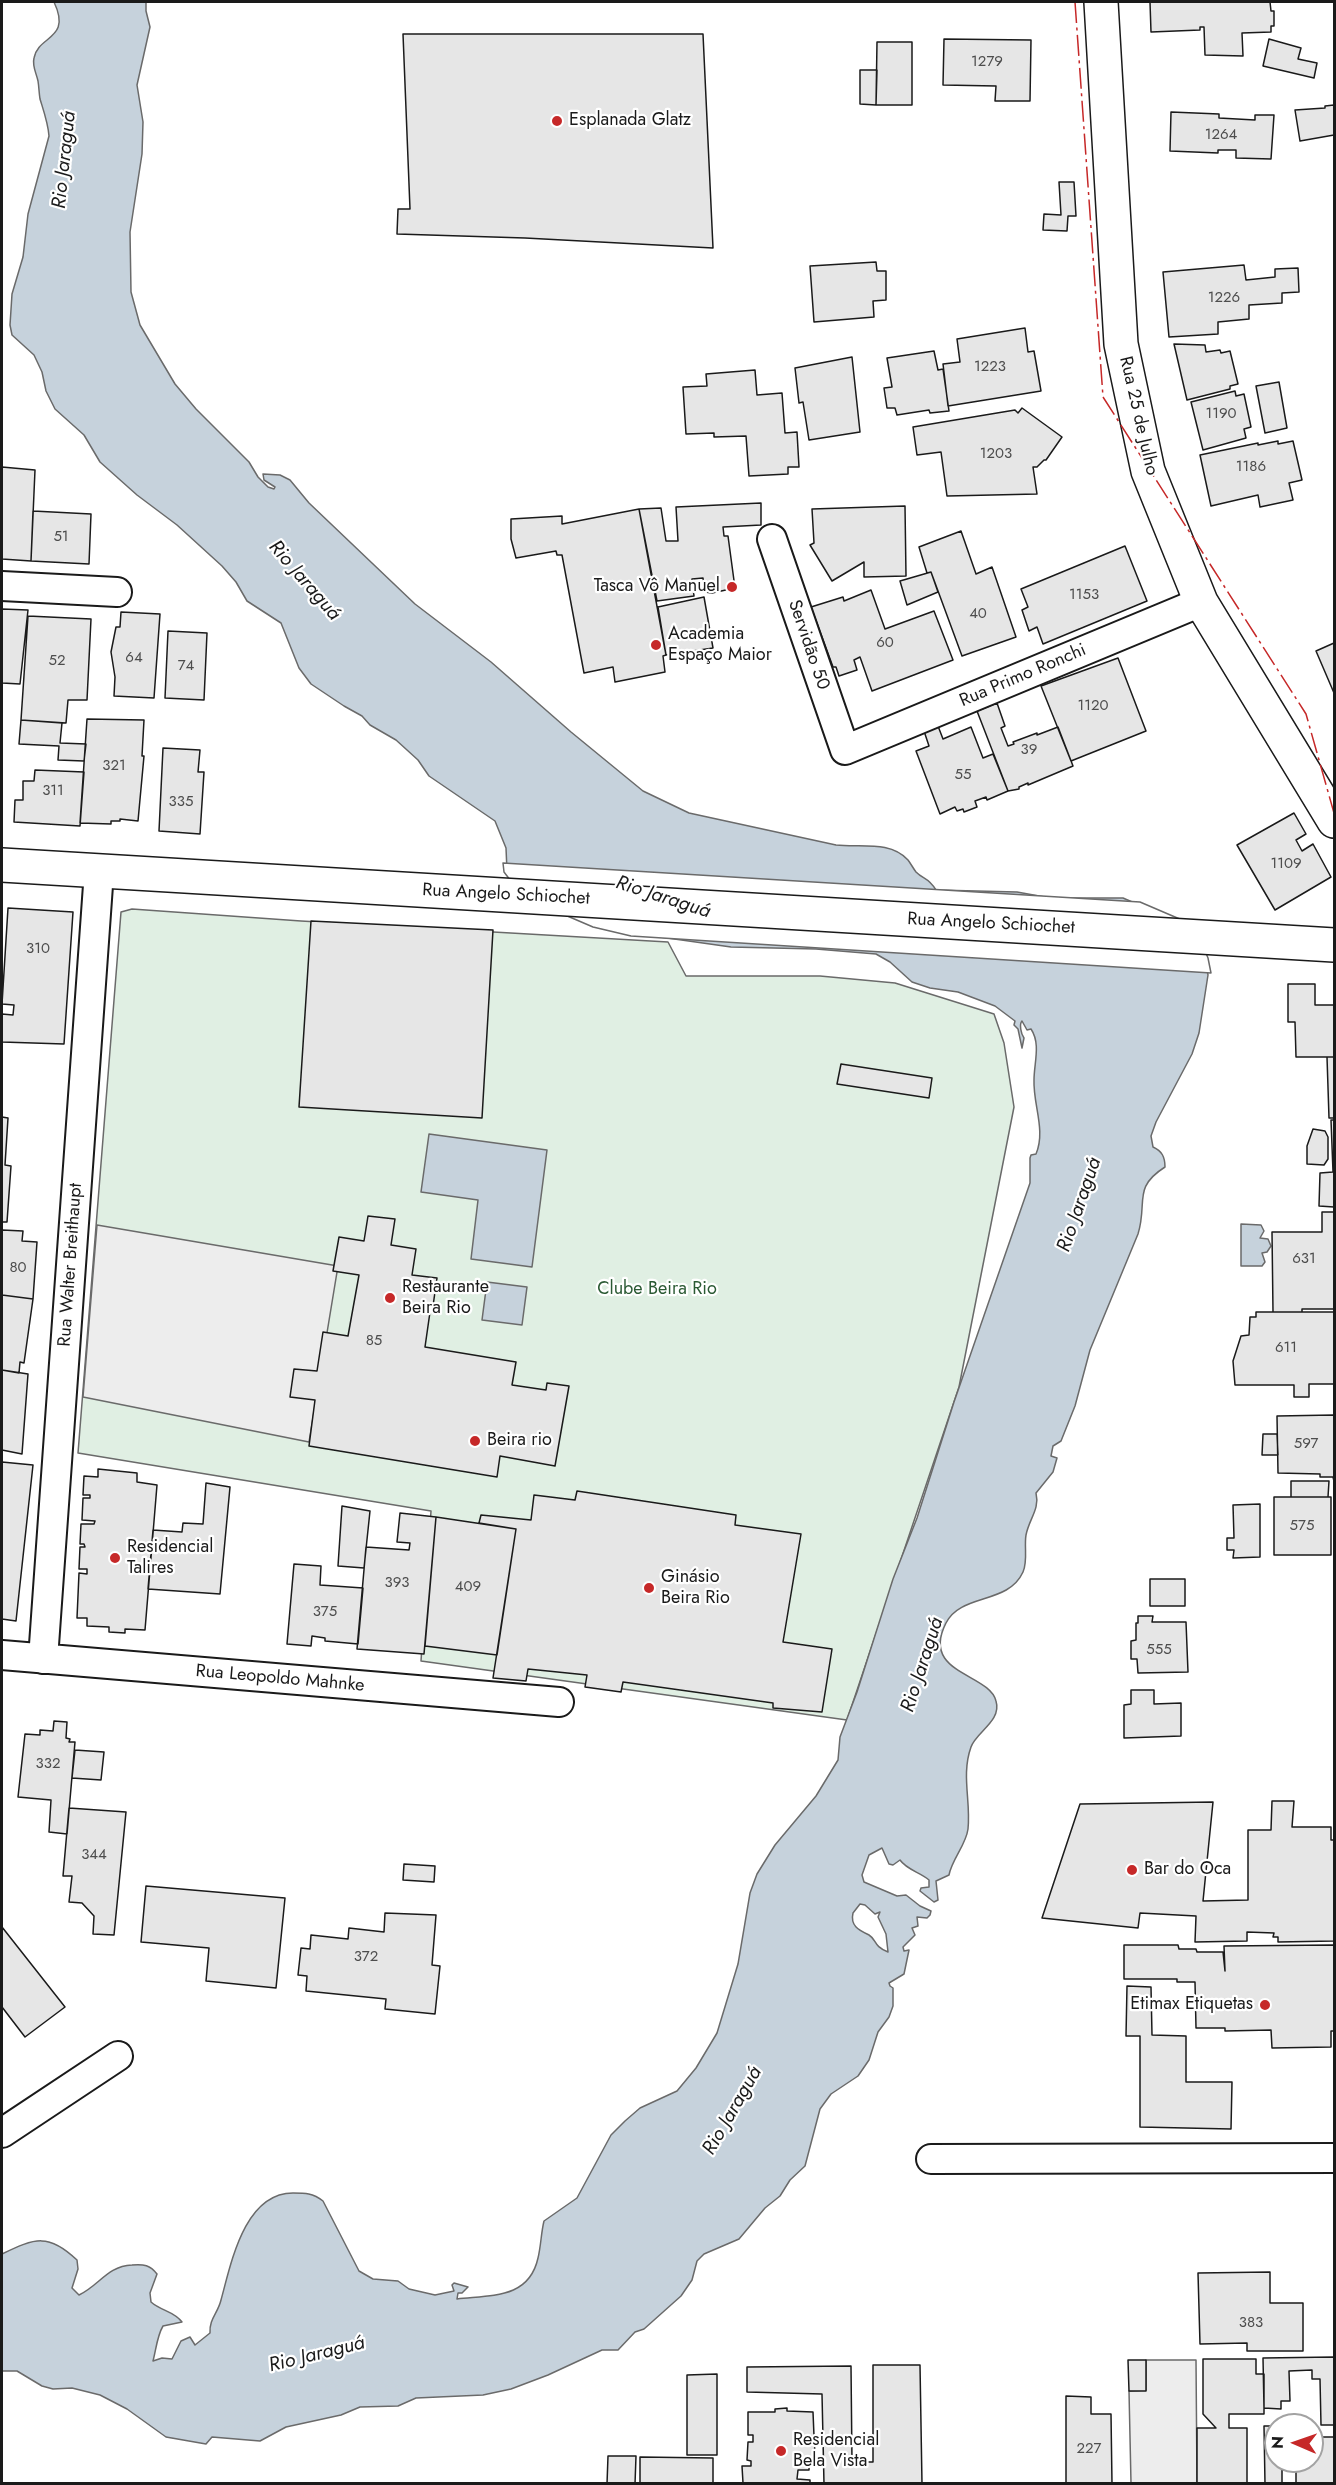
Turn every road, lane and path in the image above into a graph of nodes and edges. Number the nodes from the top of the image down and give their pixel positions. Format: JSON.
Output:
{"nodes":[{"id":1,"x":1101,"y":2,"type":"edge"},
{"id":2,"x":772,"y":539,"type":"dead end"},
{"id":3,"x":2,"y":586,"type":"edge"},
{"id":4,"x":117,"y":592,"type":"dead end"},
{"id":5,"x":1200,"y":602,"type":"junction"},
{"id":6,"x":845,"y":750,"type":"joint"},
{"id":7,"x":1335,"y":821,"type":"edge"},
{"id":8,"x":2,"y":865,"type":"edge"},
{"id":9,"x":99,"y":871,"type":"junction"},
{"id":10,"x":1325,"y":945,"type":"edge"},
{"id":11,"x":2,"y":1655,"type":"edge"},
{"id":12,"x":43,"y":1659,"type":"junction"},
{"id":13,"x":559,"y":1702,"type":"dead end"},
{"id":14,"x":118,"y":2056,"type":"dead end"},
{"id":15,"x":2,"y":2133,"type":"edge"},
{"id":16,"x":1335,"y":2158,"type":"edge"},
{"id":17,"x":931,"y":2159,"type":"dead end"}],
"edges":[{"from":1,"to":5,"type":"main road","name":"Rua 25 de Julho"},
{"from":2,"to":6,"type":"street","name":"Servidão 50"},
{"from":3,"to":4,"type":"street"},
{"from":5,"to":6,"type":"street","name":"Rua Primo Ronchi"},
{"from":5,"to":7,"type":"main road","name":"Rua 25 de Julho"},
{"from":8,"to":9,"type":"main road","name":"Rua Angelo Schiochet"},
{"from":9,"to":10,"type":"main road","name":"Rua Angelo Schiochet"},
{"from":9,"to":12,"type":"street","name":"Rua Walter Breithaupt"},
{"from":11,"to":12,"type":"street","name":"Rua Leopoldo Mahnke"},
{"from":12,"to":13,"type":"street","name":"Rua Leopoldo Mahnke"},
{"from":14,"to":15,"type":"street"},
{"from":16,"to":17,"type":"street"}]}
